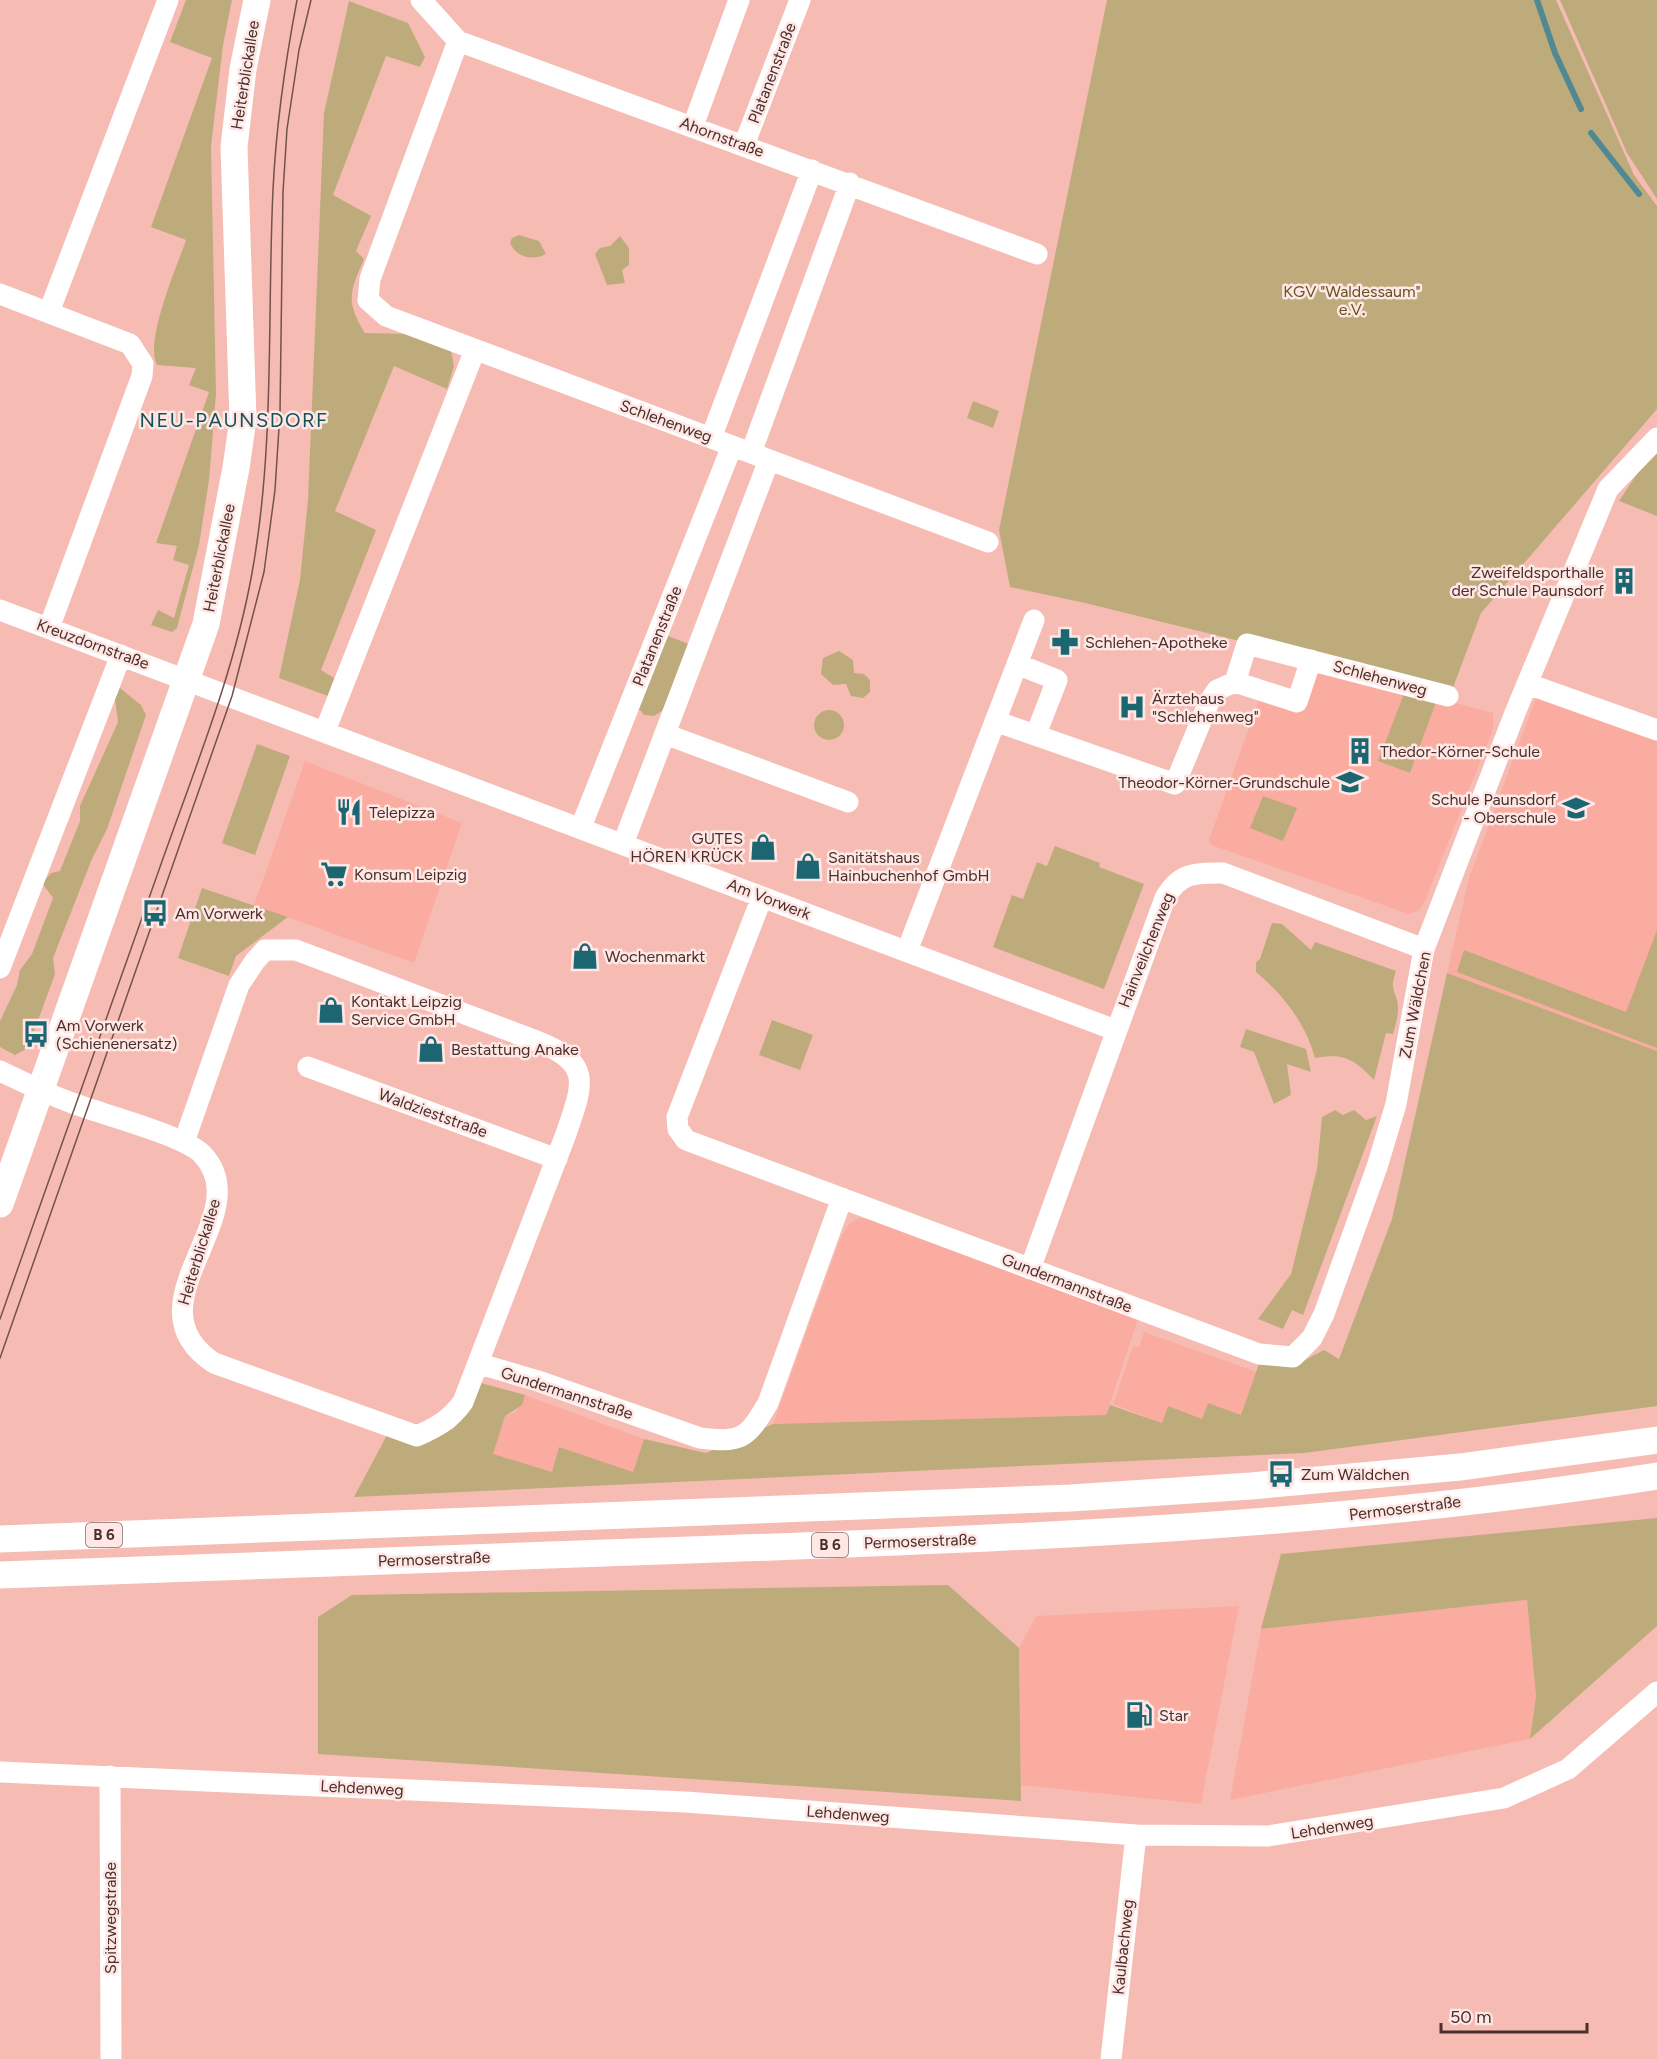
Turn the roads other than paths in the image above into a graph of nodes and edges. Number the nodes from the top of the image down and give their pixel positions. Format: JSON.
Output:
{"nodes":[{"id":1,"x":168,"y":0,"type":"edge"},
{"id":2,"x":257,"y":0,"type":"edge"},
{"id":3,"x":421,"y":0,"type":"edge"},
{"id":4,"x":739,"y":0,"type":"edge"},
{"id":5,"x":800,"y":0,"type":"edge"},
{"id":6,"x":458,"y":41,"type":"junction"},
{"id":7,"x":693,"y":126,"type":"junction"},
{"id":8,"x":744,"y":145,"type":"junction"},
{"id":9,"x":812,"y":170,"type":"junction"},
{"id":10,"x":850,"y":183,"type":"junction"},
{"id":11,"x":1037,"y":254,"type":"dead end"},
{"id":12,"x":0,"y":294,"type":"edge"},
{"id":13,"x":49,"y":312,"type":"junction"},
{"id":14,"x":475,"y":350,"type":"junction"},
{"id":15,"x":711,"y":438,"type":"junction"},
{"id":16,"x":1657,"y":438,"type":"edge"},
{"id":17,"x":751,"y":453,"type":"junction"},
{"id":18,"x":988,"y":542,"type":"dead end"},
{"id":19,"x":0,"y":610,"type":"edge"},
{"id":20,"x":1034,"y":620,"type":"dead end"},
{"id":21,"x":49,"y":628,"type":"junction"},
{"id":22,"x":121,"y":655,"type":"junction"},
{"id":23,"x":1311,"y":660,"type":"junction"},
{"id":24,"x":1017,"y":664,"type":"junction"},
{"id":25,"x":187,"y":679,"type":"junction"},
{"id":26,"x":1235,"y":682,"type":"junction"},
{"id":27,"x":1528,"y":684,"type":"junction"},
{"id":28,"x":1448,"y":696,"type":"dead end"},
{"id":29,"x":995,"y":721,"type":"junction"},
{"id":30,"x":1657,"y":730,"type":"edge"},
{"id":31,"x":325,"y":731,"type":"junction"},
{"id":32,"x":665,"y":734,"type":"junction"},
{"id":33,"x":1036,"y":734,"type":"junction"},
{"id":34,"x":848,"y":802,"type":"dead end"},
{"id":35,"x":581,"y":827,"type":"junction"},
{"id":36,"x":623,"y":844,"type":"junction"},
{"id":37,"x":762,"y":897,"type":"junction"},
{"id":38,"x":1424,"y":948,"type":"junction"},
{"id":39,"x":907,"y":951,"type":"junction"},
{"id":40,"x":0,"y":968,"type":"edge"},
{"id":41,"x":1115,"y":1030,"type":"junction"},
{"id":42,"x":308,"y":1067,"type":"dead end"},
{"id":43,"x":0,"y":1071,"type":"edge"},
{"id":44,"x":42,"y":1091,"type":"junction"},
{"id":45,"x":184,"y":1142,"type":"junction"},
{"id":46,"x":557,"y":1159,"type":"junction"},
{"id":47,"x":842,"y":1198,"type":"junction"},
{"id":48,"x":0,"y":1204,"type":"edge"},
{"id":49,"x":1029,"y":1269,"type":"junction"},
{"id":50,"x":187,"y":1339,"type":"joint"},
{"id":51,"x":1293,"y":1357,"type":"joint"},
{"id":52,"x":480,"y":1364,"type":"junction"},
{"id":53,"x":1657,"y":1440,"type":"edge"},
{"id":54,"x":1657,"y":1476,"type":"edge"},
{"id":55,"x":0,"y":1539,"type":"edge"},
{"id":56,"x":0,"y":1575,"type":"edge"},
{"id":57,"x":1657,"y":1692,"type":"edge"},
{"id":58,"x":0,"y":1772,"type":"edge"},
{"id":59,"x":110,"y":1776,"type":"junction"},
{"id":60,"x":1136,"y":1835,"type":"junction"},
{"id":61,"x":111,"y":2059,"type":"edge"},
{"id":62,"x":1111,"y":2059,"type":"edge"}],
"edges":[{"from":1,"to":13,"type":"street"},
{"from":2,"to":25,"type":"main road","name":"Heiterblickallee"},
{"from":3,"to":6,"type":"street","name":"Ahornstraße"},
{"from":4,"to":7,"type":"street"},
{"from":5,"to":8,"type":"street","name":"Platanenstraße"},
{"from":6,"to":7,"type":"street","name":"Ahornstraße"},
{"from":6,"to":14,"type":"street","name":"Schlehenweg"},
{"from":7,"to":8,"type":"street","name":"Ahornstraße"},
{"from":8,"to":9,"type":"street","name":"Ahornstraße"},
{"from":9,"to":10,"type":"street","name":"Ahornstraße"},
{"from":9,"to":15,"type":"street"},
{"from":10,"to":11,"type":"street","name":"Ahornstraße"},
{"from":10,"to":17,"type":"street","name":"Platanenstraße"},
{"from":12,"to":13,"type":"street"},
{"from":13,"to":21,"type":"street"},
{"from":14,"to":15,"type":"street","name":"Schlehenweg"},
{"from":14,"to":31,"type":"street"},
{"from":15,"to":17,"type":"street","name":"Schlehenweg"},
{"from":16,"to":27,"type":"street","name":"Zum Wäldchen"},
{"from":17,"to":18,"type":"street","name":"Schlehenweg"},
{"from":17,"to":32,"type":"street","name":"Platanenstraße"},
{"from":17,"to":35,"type":"street","name":"Platanenstraße"},
{"from":19,"to":21,"type":"street","name":"Kreuzdornstraße"},
{"from":20,"to":24,"type":"street"},
{"from":21,"to":22,"type":"street","name":"Kreuzdornstraße"},
{"from":22,"to":25,"type":"street","name":"Kreuzdornstraße"},
{"from":22,"to":40,"type":"street"},
{"from":23,"to":26,"type":"street","name":"Schlehenweg"},
{"from":23,"to":26,"type":"street","name":"Schlehenweg"},
{"from":23,"to":28,"type":"street","name":"Schlehenweg"},
{"from":24,"to":29,"type":"street"},
{"from":24,"to":33,"type":"street"},
{"from":25,"to":31,"type":"street","name":"Am Vorwerk"},
{"from":25,"to":44,"type":"main road","name":"Heiterblickallee"},
{"from":26,"to":33,"type":"street"},
{"from":27,"to":30,"type":"street"},
{"from":27,"to":38,"type":"street","name":"Zum Wäldchen"},
{"from":29,"to":33,"type":"street"},
{"from":29,"to":39,"type":"street"},
{"from":31,"to":35,"type":"street","name":"Am Vorwerk"},
{"from":32,"to":34,"type":"street"},
{"from":32,"to":36,"type":"street","name":"Platanenstraße"},
{"from":35,"to":36,"type":"street","name":"Am Vorwerk"},
{"from":36,"to":37,"type":"street","name":"Am Vorwerk"},
{"from":37,"to":39,"type":"street","name":"Am Vorwerk"},
{"from":37,"to":47,"type":"street","name":"Gundermannstraße"},
{"from":38,"to":41,"type":"street","name":"Hainveilchenweg"},
{"from":38,"to":51,"type":"street","name":"Zum Wäldchen"},
{"from":39,"to":41,"type":"street","name":"Am Vorwerk"},
{"from":41,"to":49,"type":"street","name":"Hainveilchenweg"},
{"from":42,"to":46,"type":"street","name":"Waldzieststraße"},
{"from":43,"to":44,"type":"street"},
{"from":44,"to":45,"type":"street","name":"Heiterblickallee"},
{"from":44,"to":48,"type":"main road","name":"Heiterblickallee"},
{"from":45,"to":46,"type":"street"},
{"from":45,"to":50,"type":"street","name":"Heiterblickallee"},
{"from":46,"to":52,"type":"street"},
{"from":47,"to":49,"type":"street","name":"Gundermannstraße"},
{"from":47,"to":52,"type":"street","name":"Gundermannstraße"},
{"from":49,"to":51,"type":"street","name":"Gundermannstraße"},
{"from":50,"to":52,"type":"street","name":"Gundermannstraße"},
{"from":53,"to":55,"type":"main road","name":"Permoserstraße","number":"B 6"},
{"from":54,"to":56,"type":"main road","name":"Permoserstraße","number":"B 6"},
{"from":57,"to":60,"type":"street","name":"Lehdenweg"},
{"from":58,"to":59,"type":"street","name":"Lehdenweg"},
{"from":59,"to":60,"type":"street","name":"Lehdenweg"},
{"from":59,"to":61,"type":"street","name":"Spitzwegstraße"},
{"from":60,"to":62,"type":"street","name":"Kaulbachweg"}]}
